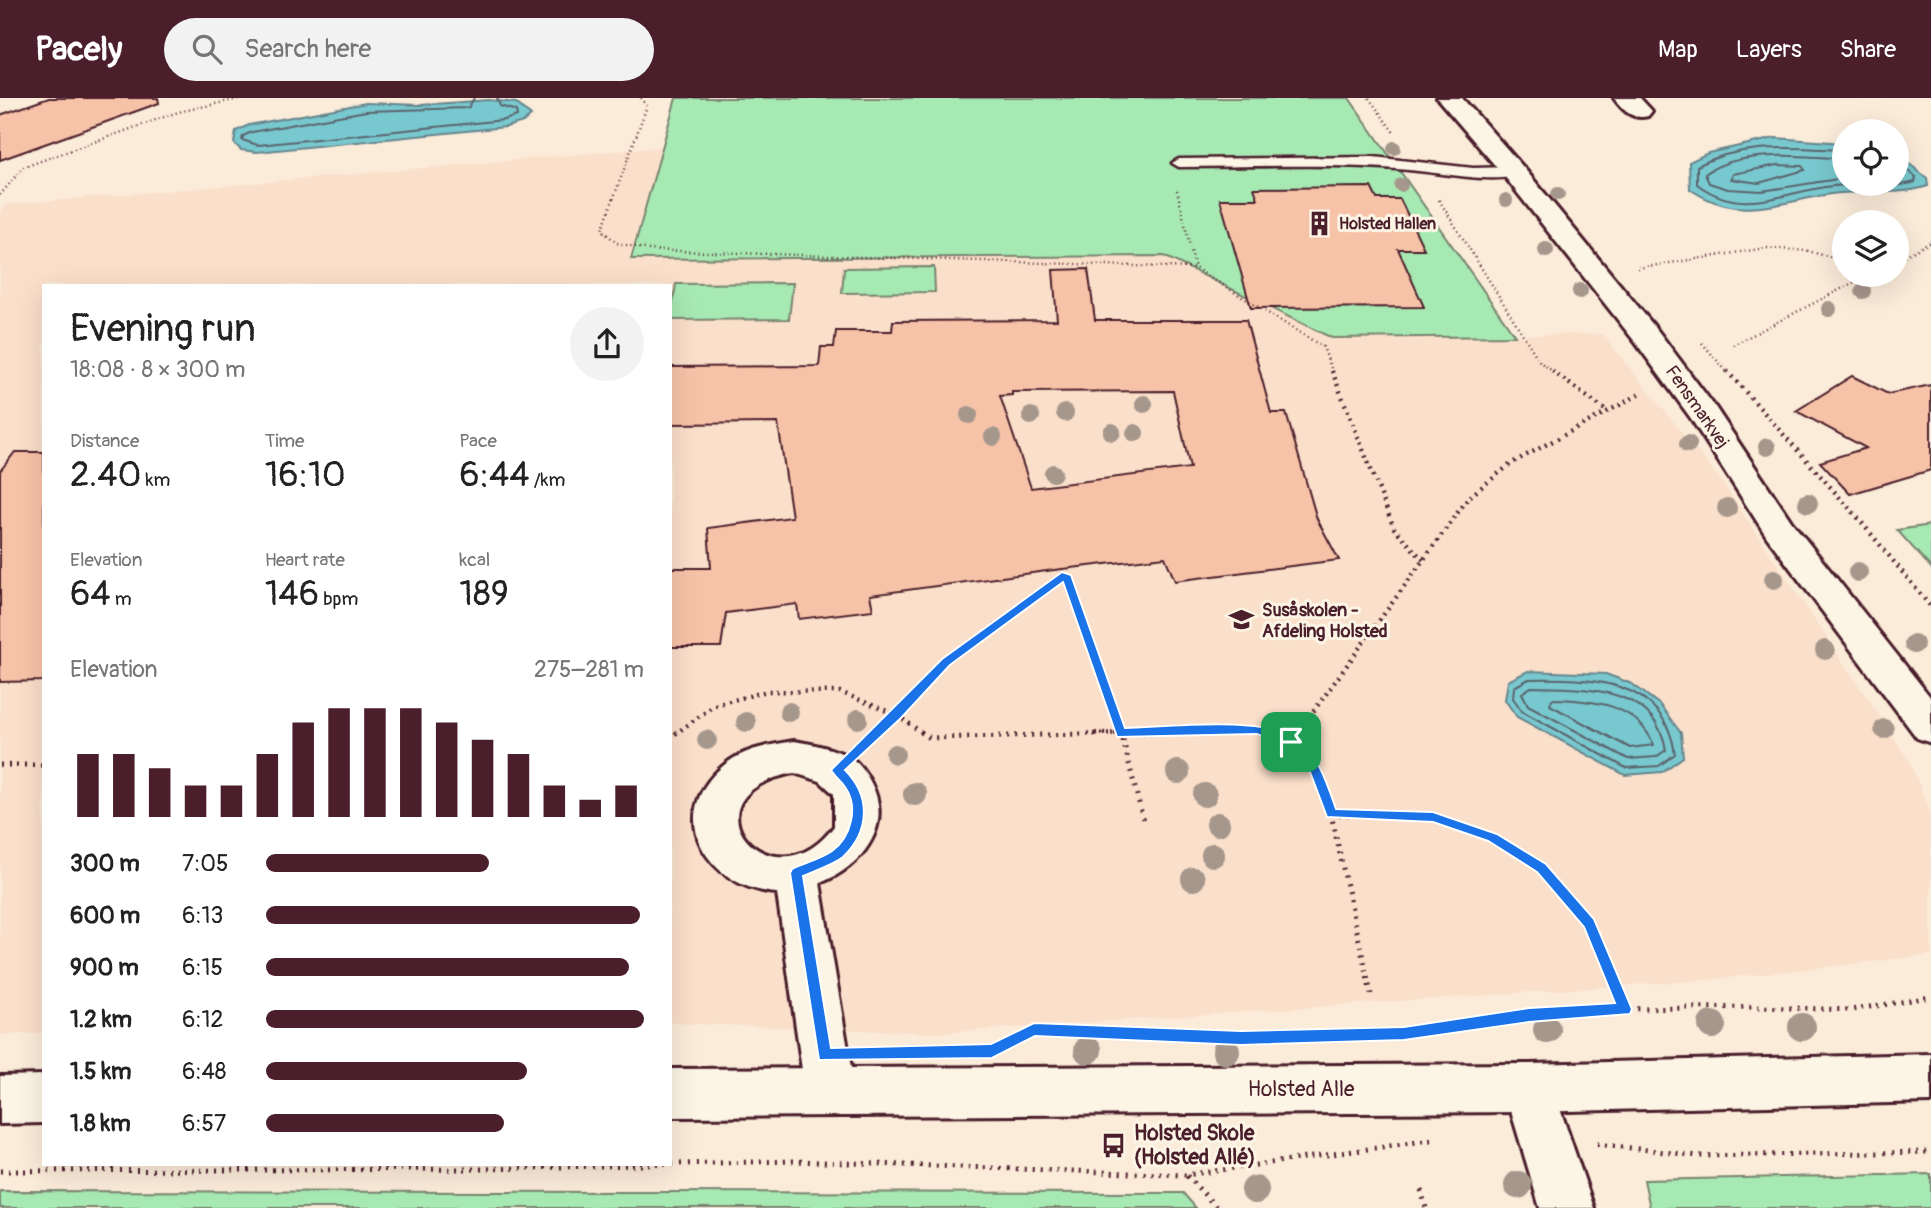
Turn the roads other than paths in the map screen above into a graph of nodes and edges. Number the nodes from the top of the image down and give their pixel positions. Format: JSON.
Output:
{"nodes":[{"id":1,"x":1449,"y":98,"type":"edge"},
{"id":2,"x":1179,"y":163,"type":"road end"},
{"id":3,"x":1514,"y":172,"type":"junction"},
{"id":4,"x":1931,"y":727,"type":"edge"},
{"id":5,"x":796,"y":873,"type":"junction"},
{"id":6,"x":1931,"y":1078,"type":"edge"},
{"id":7,"x":1529,"y":1088,"type":"junction"},
{"id":8,"x":830,"y":1091,"type":"junction"},
{"id":9,"x":672,"y":1093,"type":"edge"},
{"id":10,"x":42,"y":1099,"type":"edge"},
{"id":11,"x":0,"y":1100,"type":"edge"},
{"id":12,"x":1567,"y":1208,"type":"edge"}],
"edges":[{"from":1,"to":3,"type":"street","name":"Fensmarkvej"},
{"from":2,"to":3,"type":"lane"},
{"from":3,"to":4,"type":"street","name":"Fensmarkvej"},
{"from":5,"to":5,"type":"street"},
{"from":5,"to":8,"type":"street"},
{"from":6,"to":7,"type":"street","name":"Holsted Alle"},
{"from":7,"to":8,"type":"street","name":"Holsted Alle"},
{"from":7,"to":12,"type":"street"},
{"from":8,"to":9,"type":"street","name":"Holsted Alle"},
{"from":10,"to":11,"type":"street"}]}
